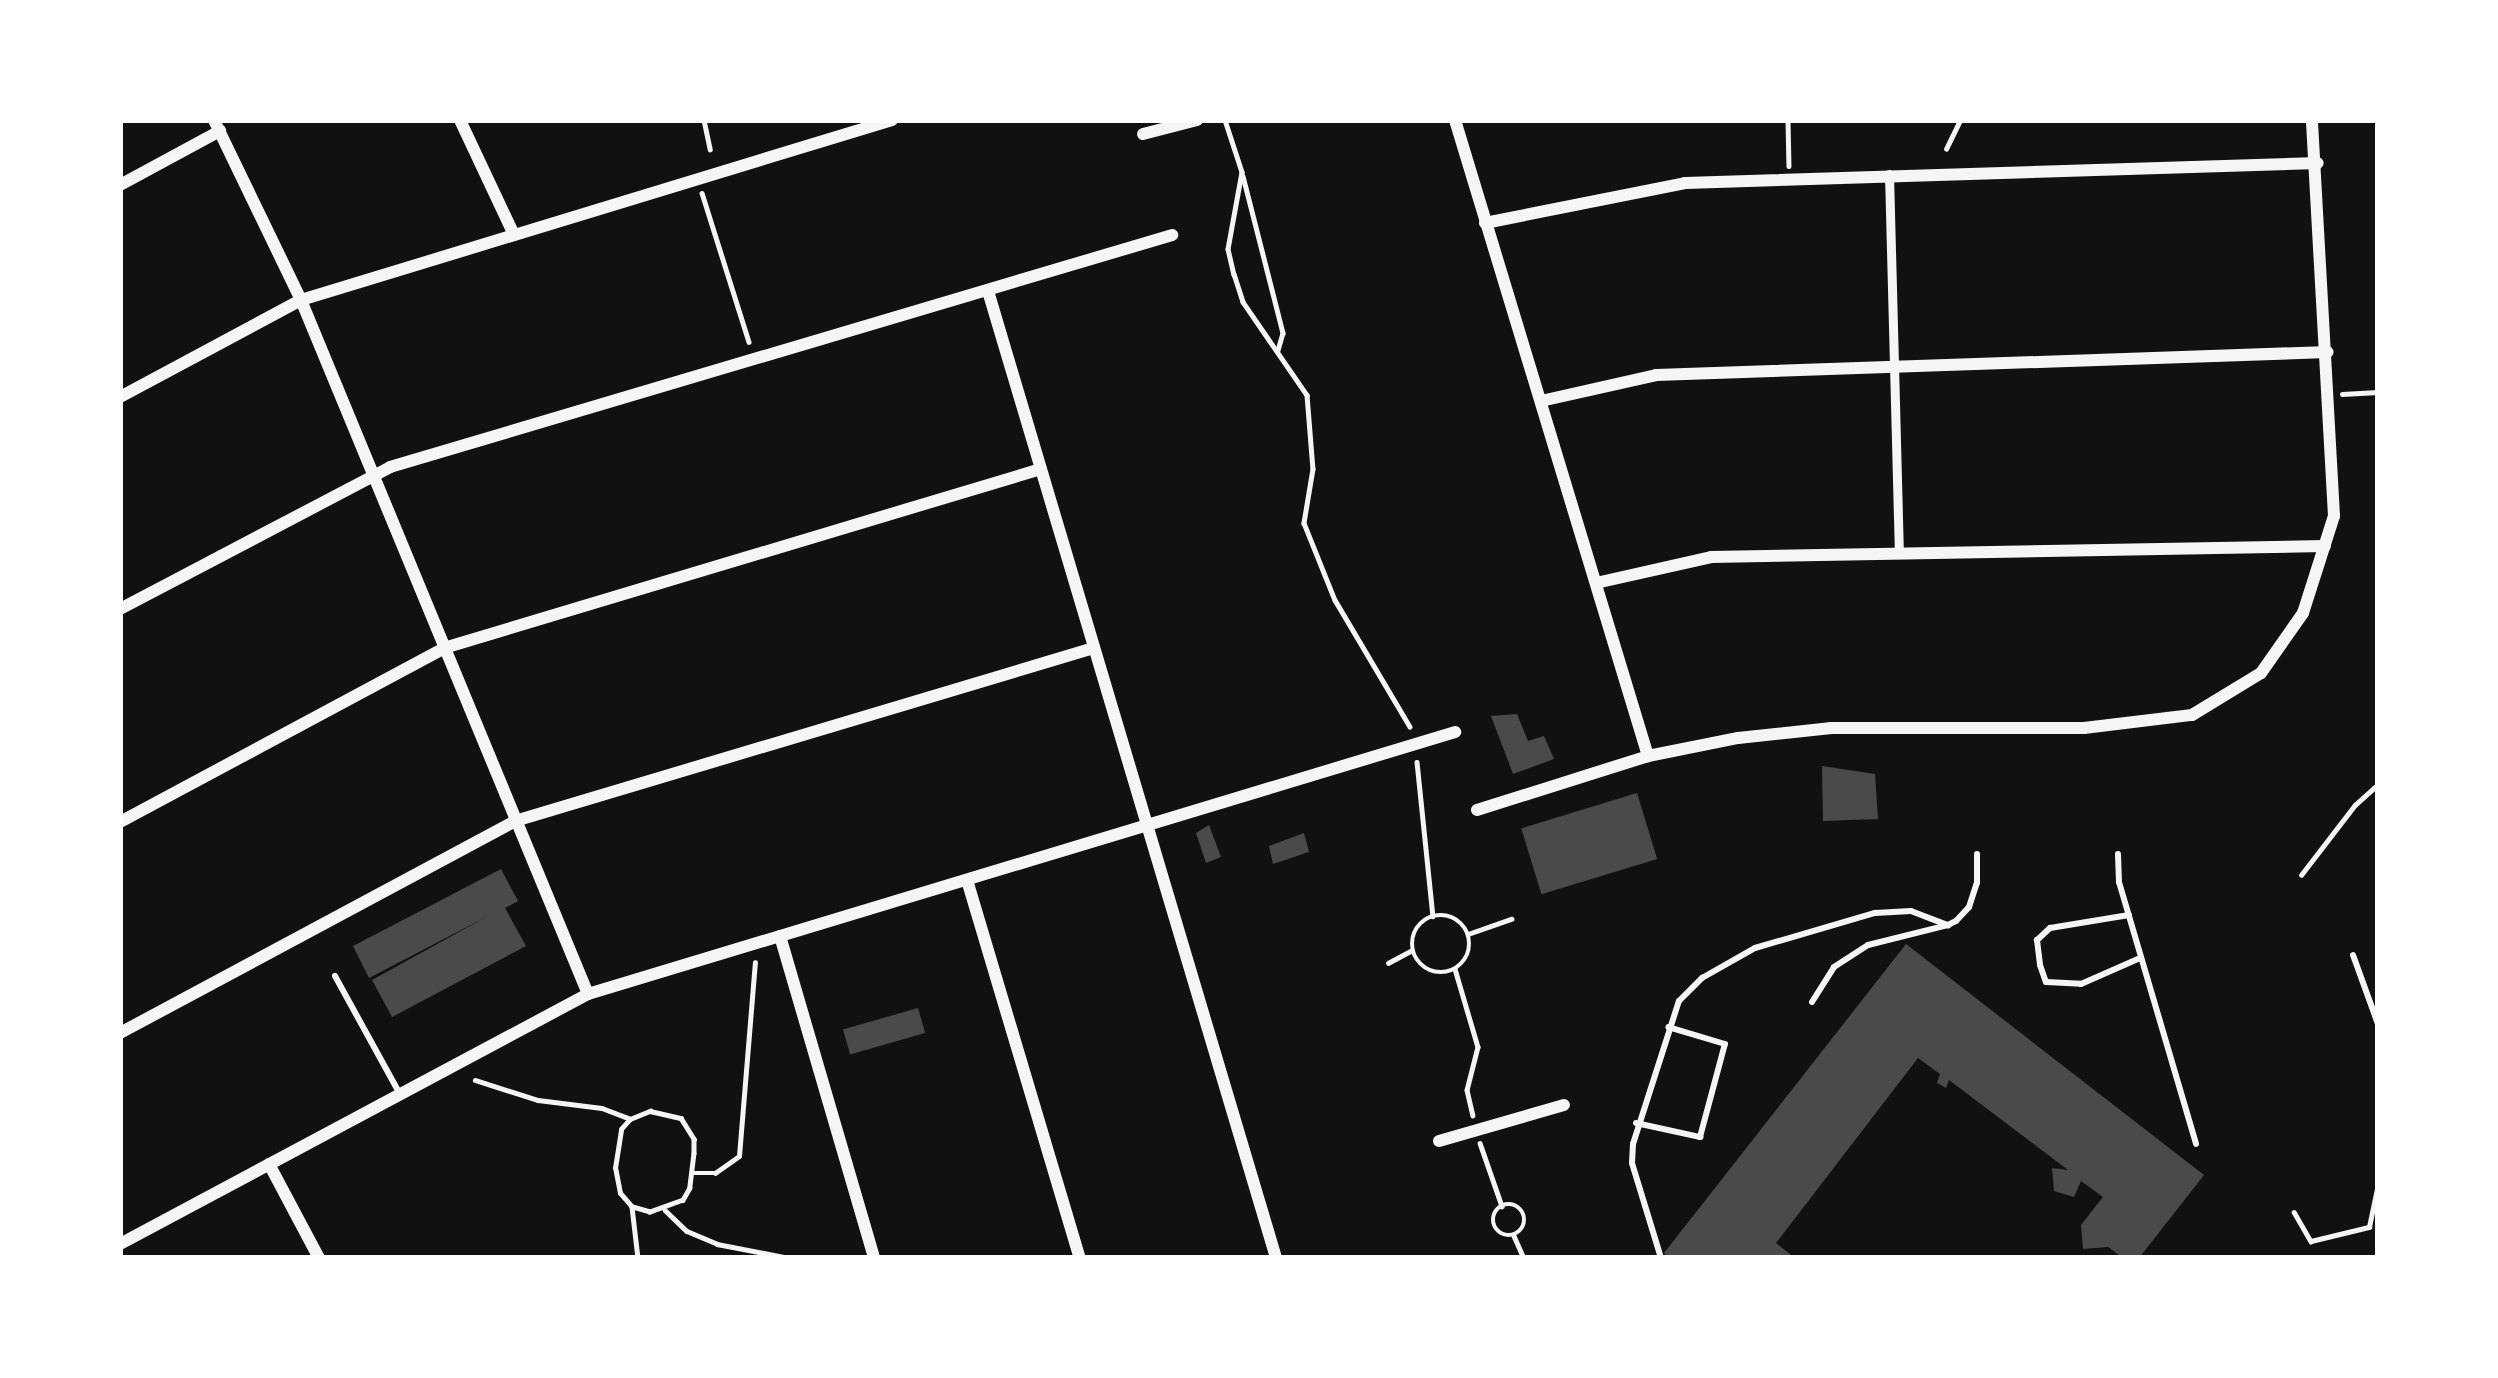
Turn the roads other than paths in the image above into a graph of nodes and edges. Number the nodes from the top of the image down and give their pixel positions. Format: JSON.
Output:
{"nodes":[{"id":1,"x":460,"y":120,"type":"edge"},
{"id":2,"x":892,"y":120,"type":"edge"},
{"id":3,"x":1197,"y":120,"type":"edge"},
{"id":4,"x":1455,"y":120,"type":"edge"},
{"id":5,"x":2312,"y":120,"type":"edge"},
{"id":6,"x":869,"y":123,"type":"edge"},
{"id":7,"x":217,"y":126,"type":"edge"},
{"id":8,"x":1143,"y":134,"type":"dead end"},
{"id":9,"x":2318,"y":163,"type":"junction"},
{"id":10,"x":1889,"y":174,"type":"junction"},
{"id":11,"x":120,"y":185,"type":"edge"},
{"id":12,"x":1485,"y":223,"type":"junction"},
{"id":13,"x":514,"y":235,"type":"junction"},
{"id":14,"x":1172,"y":235,"type":"dead end"},
{"id":15,"x":988,"y":291,"type":"junction"},
{"id":16,"x":301,"y":300,"type":"junction"},
{"id":17,"x":2328,"y":352,"type":"junction"},
{"id":18,"x":1895,"y":367,"type":"junction"},
{"id":19,"x":120,"y":397,"type":"edge"},
{"id":20,"x":1541,"y":401,"type":"junction"},
{"id":21,"x":1041,"y":469,"type":"junction"},
{"id":22,"x":372,"y":474,"type":"junction"},
{"id":23,"x":2325,"y":545,"type":"junction"},
{"id":24,"x":1899,"y":554,"type":"junction"},
{"id":25,"x":1596,"y":583,"type":"junction"},
{"id":26,"x":120,"y":609,"type":"edge"},
{"id":27,"x":444,"y":648,"type":"junction"},
{"id":28,"x":1094,"y":648,"type":"junction"},
{"id":29,"x":1455,"y":732,"type":"dead end"},
{"id":30,"x":1648,"y":756,"type":"junction"},
{"id":31,"x":1478,"y":810,"type":"dead end"},
{"id":32,"x":515,"y":821,"type":"junction"},
{"id":33,"x":120,"y":822,"type":"edge"},
{"id":34,"x":1147,"y":825,"type":"junction"},
{"id":35,"x":1977,"y":854,"type":"dead end"},
{"id":36,"x":2117,"y":854,"type":"dead end"},
{"id":37,"x":967,"y":880,"type":"junction"},
{"id":38,"x":2129,"y":915,"type":"junction"},
{"id":39,"x":1948,"y":925,"type":"junction"},
{"id":40,"x":780,"y":936,"type":"junction"},
{"id":41,"x":2353,"y":955,"type":"dead end"},
{"id":42,"x":2140,"y":958,"type":"junction"},
{"id":43,"x":335,"y":976,"type":"dead end"},
{"id":44,"x":588,"y":994,"type":"junction"},
{"id":45,"x":1812,"y":1001,"type":"dead end"},
{"id":46,"x":2378,"y":1024,"type":"edge"},
{"id":47,"x":1668,"y":1027,"type":"junction"},
{"id":48,"x":120,"y":1033,"type":"edge"},
{"id":49,"x":400,"y":1094,"type":"junction"},
{"id":50,"x":1564,"y":1106,"type":"dead end"},
{"id":51,"x":1636,"y":1123,"type":"junction"},
{"id":52,"x":1439,"y":1141,"type":"dead end"},
{"id":53,"x":2195,"y":1144,"type":"dead end"},
{"id":54,"x":269,"y":1165,"type":"junction"},
{"id":55,"x":120,"y":1244,"type":"edge"},
{"id":56,"x":319,"y":1258,"type":"edge"},
{"id":57,"x":874,"y":1258,"type":"edge"},
{"id":58,"x":1080,"y":1258,"type":"edge"},
{"id":59,"x":1276,"y":1258,"type":"edge"},
{"id":60,"x":1660,"y":1258,"type":"edge"}],
"edges":[{"from":1,"to":13,"type":"street"},
{"from":2,"to":6,"type":"street"},
{"from":3,"to":8,"type":"street"},
{"from":4,"to":12,"type":"street"},
{"from":5,"to":9,"type":"street"},
{"from":6,"to":13,"type":"street"},
{"from":7,"to":11,"type":"street"},
{"from":7,"to":16,"type":"street"},
{"from":9,"to":10,"type":"street"},
{"from":9,"to":17,"type":"street"},
{"from":10,"to":12,"type":"street"},
{"from":10,"to":18,"type":"street"},
{"from":12,"to":20,"type":"street"},
{"from":13,"to":16,"type":"street"},
{"from":14,"to":15,"type":"street"},
{"from":15,"to":21,"type":"street"},
{"from":15,"to":22,"type":"street"},
{"from":16,"to":19,"type":"street"},
{"from":16,"to":22,"type":"street"},
{"from":17,"to":18,"type":"street"},
{"from":17,"to":23,"type":"street"},
{"from":18,"to":20,"type":"street"},
{"from":18,"to":24,"type":"street"},
{"from":20,"to":25,"type":"street"},
{"from":21,"to":27,"type":"street"},
{"from":21,"to":28,"type":"street"},
{"from":22,"to":26,"type":"street"},
{"from":22,"to":27,"type":"street"},
{"from":23,"to":24,"type":"street"},
{"from":23,"to":30,"type":"street"},
{"from":24,"to":25,"type":"street"},
{"from":25,"to":30,"type":"street"},
{"from":27,"to":32,"type":"street"},
{"from":27,"to":33,"type":"street"},
{"from":28,"to":32,"type":"street"},
{"from":28,"to":34,"type":"street"},
{"from":29,"to":34,"type":"street"},
{"from":30,"to":31,"type":"street"},
{"from":32,"to":44,"type":"street"},
{"from":32,"to":48,"type":"street"},
{"from":34,"to":37,"type":"street"},
{"from":34,"to":59,"type":"street"},
{"from":35,"to":39,"type":"lane"},
{"from":36,"to":38,"type":"lane"},
{"from":37,"to":40,"type":"street"},
{"from":37,"to":58,"type":"street"},
{"from":38,"to":42,"type":"lane"},
{"from":38,"to":42,"type":"lane"},
{"from":39,"to":45,"type":"lane"},
{"from":39,"to":47,"type":"lane"},
{"from":40,"to":44,"type":"street"},
{"from":40,"to":57,"type":"street"},
{"from":41,"to":46,"type":"lane"},
{"from":42,"to":53,"type":"lane"},
{"from":43,"to":49,"type":"lane"},
{"from":44,"to":49,"type":"street"},
{"from":47,"to":51,"type":"lane"},
{"from":47,"to":51,"type":"lane"},
{"from":49,"to":54,"type":"street"},
{"from":50,"to":52,"type":"street"},
{"from":51,"to":60,"type":"lane"},
{"from":54,"to":55,"type":"street"},
{"from":54,"to":56,"type":"street"}]}
